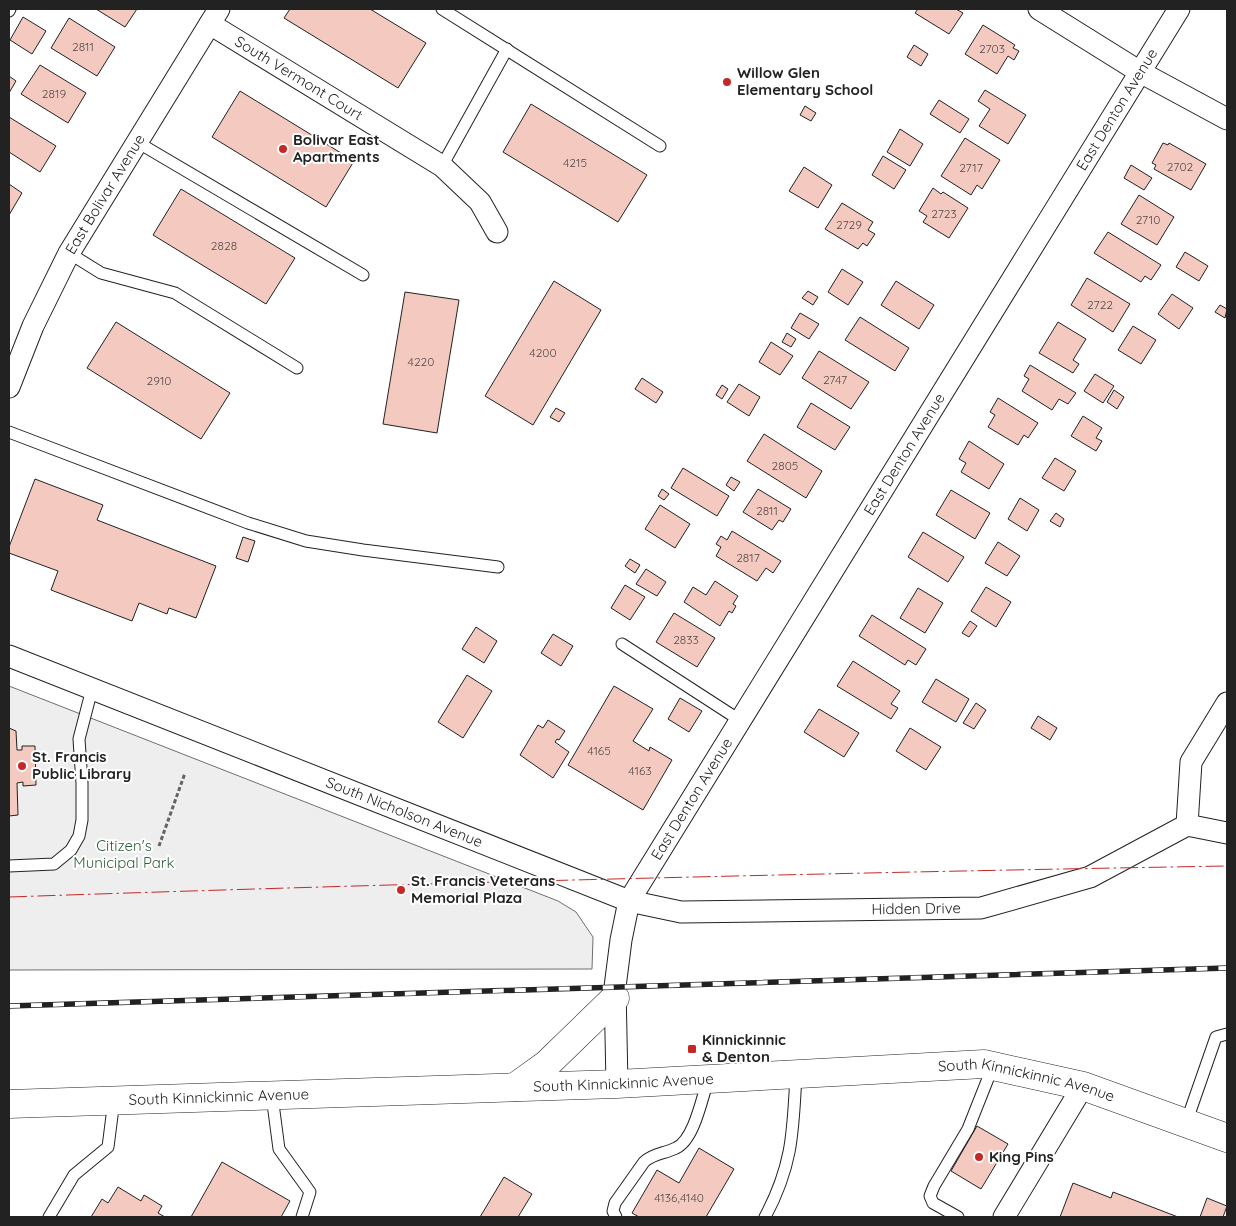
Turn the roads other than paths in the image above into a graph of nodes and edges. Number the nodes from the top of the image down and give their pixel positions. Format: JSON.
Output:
{"nodes":[{"id":1,"x":442,"y":9,"type":"edge"},
{"id":2,"x":1039,"y":9,"type":"edge"},
{"id":3,"x":1179,"y":9,"type":"edge"},
{"id":4,"x":214,"y":17,"type":"edge"},
{"id":5,"x":507,"y":50,"type":"junction"},
{"id":6,"x":1140,"y":72,"type":"junction"},
{"id":7,"x":1227,"y":119,"type":"edge"},
{"id":8,"x":137,"y":142,"type":"junction"},
{"id":9,"x":660,"y":146,"type":"dead end"},
{"id":10,"x":442,"y":166,"type":"junction"},
{"id":11,"x":496,"y":232,"type":"dead end"},
{"id":12,"x":69,"y":253,"type":"junction"},
{"id":13,"x":363,"y":275,"type":"dead end"},
{"id":14,"x":297,"y":368,"type":"dead end"},
{"id":15,"x":9,"y":387,"type":"edge"},
{"id":16,"x":9,"y":432,"type":"edge"},
{"id":17,"x":498,"y":567,"type":"dead end"},
{"id":18,"x":622,"y":644,"type":"dead end"},
{"id":19,"x":9,"y":656,"type":"edge"},
{"id":20,"x":92,"y":689,"type":"junction"},
{"id":21,"x":1227,"y":703,"type":"edge"},
{"id":22,"x":740,"y":721,"type":"junction"},
{"id":23,"x":1187,"y":825,"type":"junction"},
{"id":24,"x":1227,"y":833,"type":"edge"},
{"id":25,"x":9,"y":866,"type":"edge"},
{"id":26,"x":630,"y":901,"type":"junction"},
{"id":27,"x":615,"y":998,"type":"junction"},
{"id":28,"x":1227,"y":1034,"type":"edge"},
{"id":29,"x":993,"y":1066,"type":"junction"},
{"id":30,"x":796,"y":1074,"type":"junction"},
{"id":31,"x":708,"y":1079,"type":"junction"},
{"id":32,"x":617,"y":1084,"type":"junction"},
{"id":33,"x":1083,"y":1086,"type":"junction"},
{"id":34,"x":515,"y":1087,"type":"junction"},
{"id":35,"x":272,"y":1095,"type":"junction"},
{"id":36,"x":114,"y":1100,"type":"junction"},
{"id":37,"x":9,"y":1104,"type":"edge"},
{"id":38,"x":1186,"y":1123,"type":"junction"},
{"id":39,"x":1227,"y":1138,"type":"edge"},
{"id":40,"x":49,"y":1217,"type":"edge"},
{"id":41,"x":302,"y":1217,"type":"edge"},
{"id":42,"x":616,"y":1217,"type":"edge"},
{"id":43,"x":765,"y":1217,"type":"edge"},
{"id":44,"x":958,"y":1217,"type":"edge"},
{"id":45,"x":1004,"y":1217,"type":"edge"}],
"edges":[{"from":1,"to":5,"type":"lane"},
{"from":2,"to":6,"type":"street"},
{"from":3,"to":6,"type":"street","name":"East Denton Avenue"},
{"from":4,"to":8,"type":"street","name":"East Bolivar Avenue"},
{"from":4,"to":10,"type":"street","name":"South Vermont Court"},
{"from":5,"to":9,"type":"lane"},
{"from":5,"to":10,"type":"lane"},
{"from":6,"to":7,"type":"street"},
{"from":6,"to":22,"type":"street","name":"East Denton Avenue"},
{"from":8,"to":12,"type":"street","name":"East Bolivar Avenue"},
{"from":8,"to":13,"type":"lane"},
{"from":10,"to":11,"type":"street","name":"South Vermont Court"},
{"from":12,"to":14,"type":"lane"},
{"from":12,"to":15,"type":"street","name":"East Bolivar Avenue"},
{"from":16,"to":17,"type":"lane"},
{"from":18,"to":22,"type":"lane"},
{"from":19,"to":20,"type":"street","name":"South Nicholson Avenue"},
{"from":20,"to":25,"type":"lane"},
{"from":20,"to":26,"type":"street","name":"South Nicholson Avenue"},
{"from":21,"to":23,"type":"street"},
{"from":22,"to":26,"type":"street","name":"East Denton Avenue"},
{"from":23,"to":24,"type":"street"},
{"from":23,"to":26,"type":"street","name":"Hidden Drive"},
{"from":26,"to":27,"type":"street"},
{"from":27,"to":32,"type":"street"},
{"from":27,"to":34,"type":"street"},
{"from":28,"to":38,"type":"lane"},
{"from":29,"to":30,"type":"street","name":"South Kinnickinnic Avenue"},
{"from":29,"to":33,"type":"street","name":"South Kinnickinnic Avenue"},
{"from":29,"to":44,"type":"lane"},
{"from":30,"to":31,"type":"street","name":"South Kinnickinnic Avenue"},
{"from":30,"to":43,"type":"lane"},
{"from":31,"to":32,"type":"street","name":"South Kinnickinnic Avenue"},
{"from":31,"to":42,"type":"lane"},
{"from":32,"to":34,"type":"street","name":"South Kinnickinnic Avenue"},
{"from":33,"to":38,"type":"street","name":"South Kinnickinnic Avenue"},
{"from":33,"to":45,"type":"street"},
{"from":34,"to":35,"type":"street","name":"South Kinnickinnic Avenue"},
{"from":35,"to":36,"type":"street","name":"South Kinnickinnic Avenue"},
{"from":35,"to":41,"type":"lane"},
{"from":36,"to":37,"type":"street","name":"South Kinnickinnic Avenue"},
{"from":36,"to":40,"type":"lane"},
{"from":38,"to":39,"type":"street","name":"South Kinnickinnic Avenue"}]}
